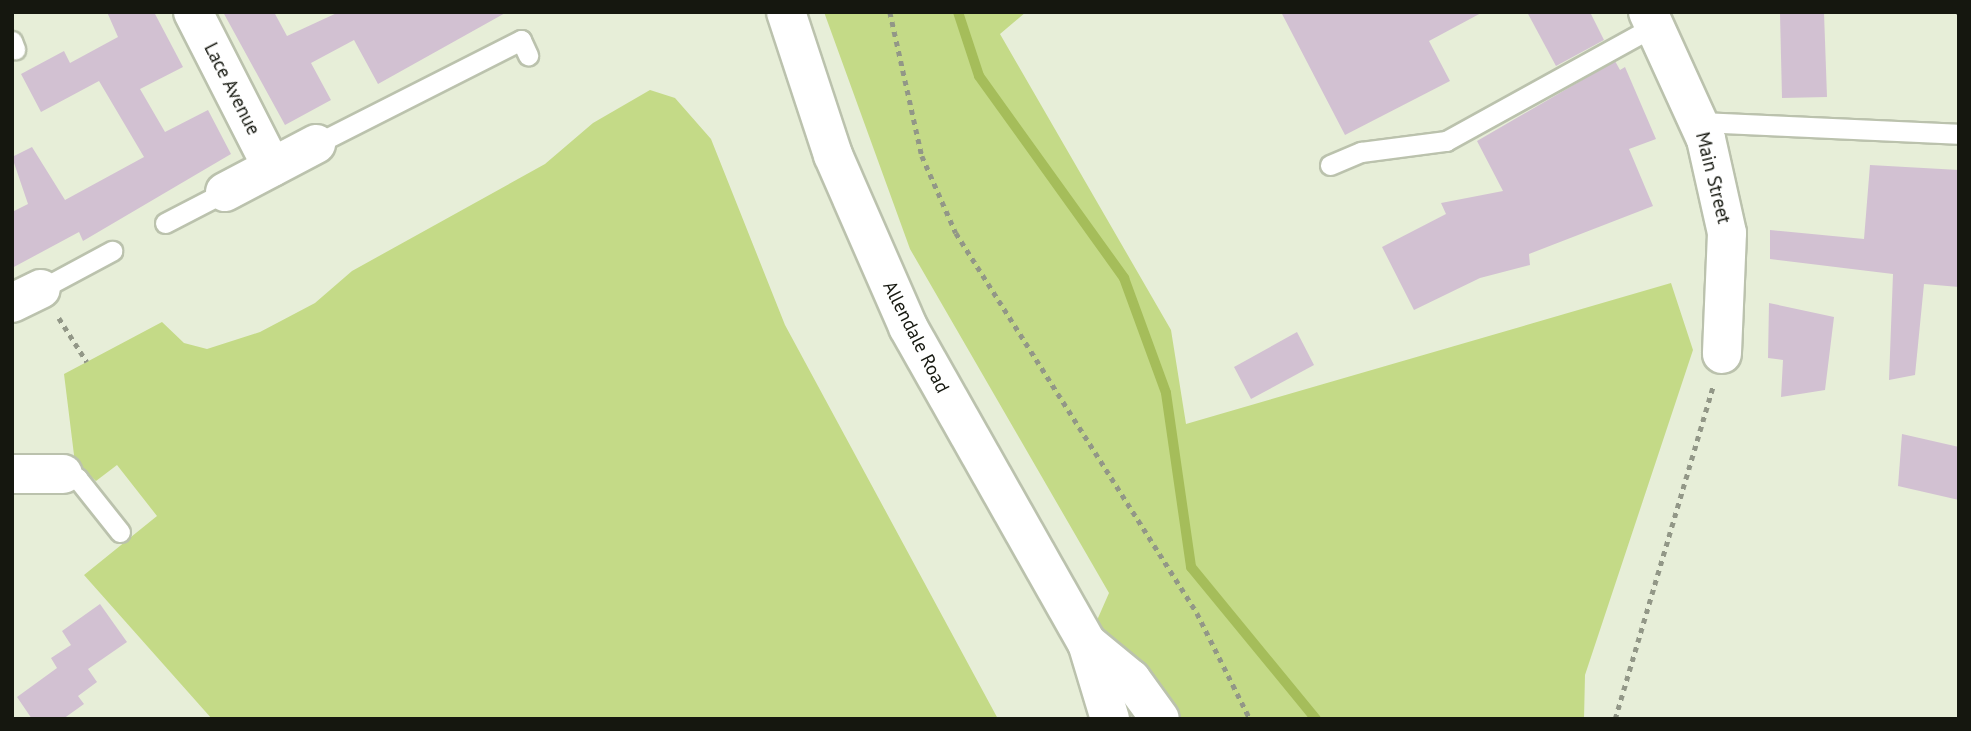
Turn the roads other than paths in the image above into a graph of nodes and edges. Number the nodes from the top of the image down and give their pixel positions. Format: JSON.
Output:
{"nodes":[{"id":1,"x":192,"y":12,"type":"edge"},
{"id":2,"x":786,"y":12,"type":"edge"},
{"id":3,"x":1651,"y":19,"type":"edge"},
{"id":4,"x":528,"y":55,"type":"dead end"},
{"id":5,"x":1699,"y":122,"type":"junction"},
{"id":6,"x":1959,"y":134,"type":"edge"},
{"id":7,"x":316,"y":144,"type":"joint"},
{"id":8,"x":1330,"y":165,"type":"dead end"},
{"id":9,"x":272,"y":167,"type":"junction"},
{"id":10,"x":225,"y":192,"type":"joint"},
{"id":11,"x":165,"y":223,"type":"dead end"},
{"id":12,"x":112,"y":251,"type":"dead end"},
{"id":13,"x":27,"y":296,"type":"edge"},
{"id":14,"x":1722,"y":354,"type":"road end"},
{"id":15,"x":12,"y":474,"type":"edge"},
{"id":16,"x":64,"y":474,"type":"joint"},
{"id":17,"x":120,"y":532,"type":"dead end"},
{"id":18,"x":1087,"y":643,"type":"junction"},
{"id":19,"x":1110,"y":719,"type":"edge"},
{"id":20,"x":1160,"y":719,"type":"edge"}],
"edges":[{"from":1,"to":9,"type":"street","name":"Lace Avenue"},
{"from":2,"to":18,"type":"street","name":"Allendale Road"},
{"from":3,"to":5,"type":"street","name":"Main Street"},
{"from":3,"to":8,"type":"lane"},
{"from":4,"to":7,"type":"lane"},
{"from":5,"to":6,"type":"lane"},
{"from":5,"to":14,"type":"street","name":"Main Street"},
{"from":7,"to":9,"type":"street"},
{"from":9,"to":10,"type":"street"},
{"from":10,"to":11,"type":"lane"},
{"from":12,"to":13,"type":"lane"},
{"from":15,"to":16,"type":"street"},
{"from":16,"to":17,"type":"lane"},
{"from":18,"to":19,"type":"street","name":"Allendale Road"},
{"from":18,"to":20,"type":"street","name":"Allendale Road"}]}
